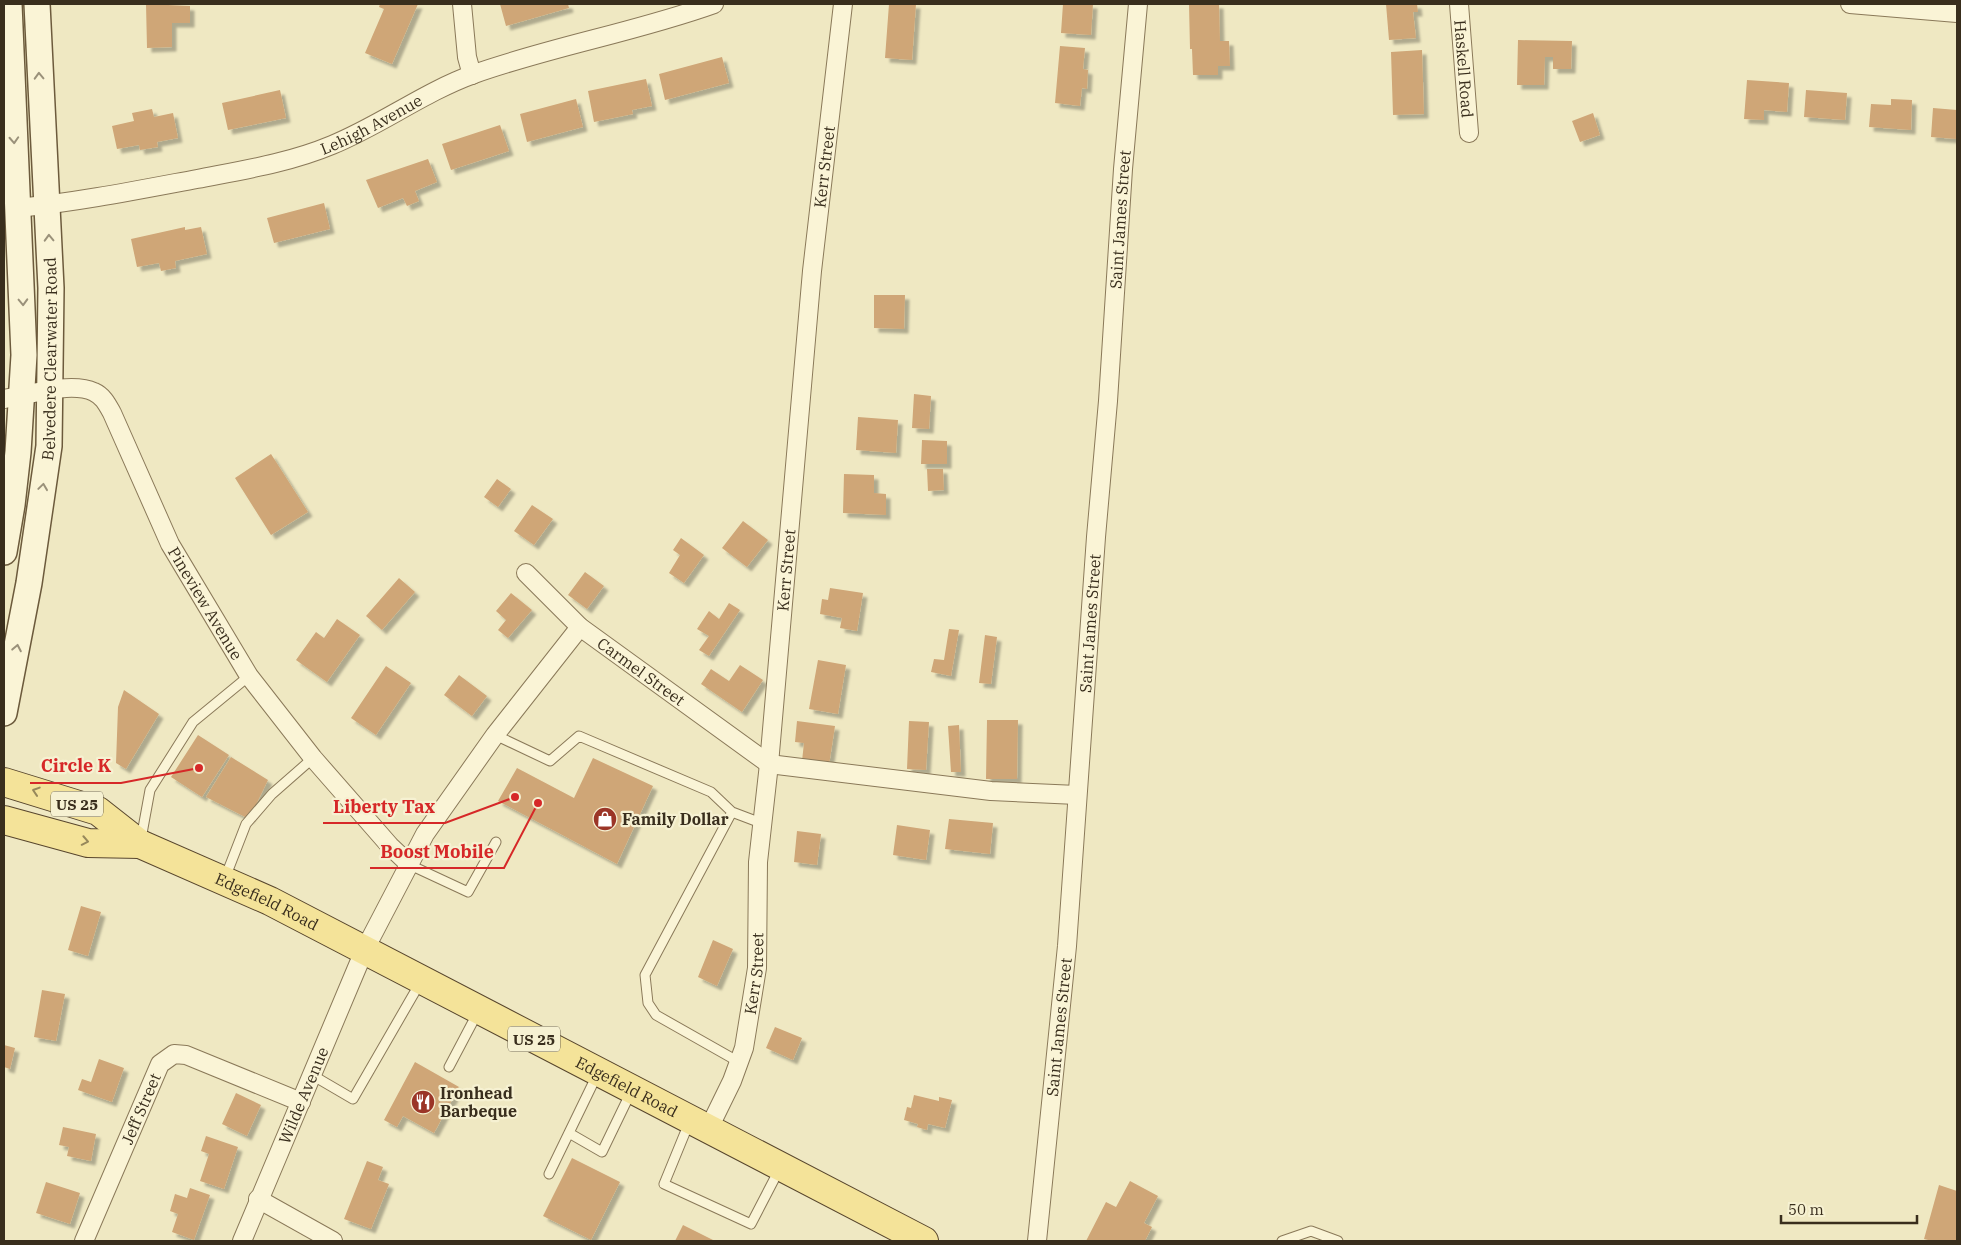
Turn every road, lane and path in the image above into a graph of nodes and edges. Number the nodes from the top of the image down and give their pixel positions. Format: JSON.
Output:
{"nodes":[{"id":1,"x":37,"y":4,"type":"edge"},
{"id":2,"x":462,"y":4,"type":"edge"},
{"id":3,"x":714,"y":4,"type":"edge"},
{"id":4,"x":843,"y":4,"type":"edge"},
{"id":5,"x":1138,"y":4,"type":"edge"},
{"id":6,"x":1460,"y":4,"type":"edge"},
{"id":7,"x":1850,"y":4,"type":"edge"},
{"id":8,"x":7,"y":12,"type":"edge"},
{"id":9,"x":1957,"y":13,"type":"edge"},
{"id":10,"x":472,"y":75,"type":"junction"},
{"id":11,"x":1469,"y":133,"type":"dead end"},
{"id":12,"x":48,"y":205,"type":"junction"},
{"id":13,"x":18,"y":208,"type":"junction"},
{"id":14,"x":51,"y":390,"type":"junction"},
{"id":15,"x":13,"y":398,"type":"edge"},
{"id":16,"x":4,"y":552,"type":"edge"},
{"id":17,"x":526,"y":573,"type":"dead end"},
{"id":18,"x":580,"y":627,"type":"junction"},
{"id":19,"x":249,"y":676,"type":"junction"},
{"id":20,"x":4,"y":713,"type":"edge"},
{"id":21,"x":495,"y":735,"type":"junction"},
{"id":22,"x":313,"y":758,"type":"junction"},
{"id":23,"x":769,"y":764,"type":"junction"},
{"id":24,"x":4,"y":782,"type":"edge"},
{"id":25,"x":1077,"y":795,"type":"junction"},
{"id":26,"x":732,"y":812,"type":"junction"},
{"id":27,"x":4,"y":820,"type":"edge"},
{"id":28,"x":762,"y":823,"type":"junction"},
{"id":29,"x":496,"y":842,"type":"dead end"},
{"id":30,"x":140,"y":844,"type":"junction"},
{"id":31,"x":410,"y":864,"type":"junction"},
{"id":32,"x":224,"y":881,"type":"junction"},
{"id":33,"x":364,"y":951,"type":"junction"},
{"id":34,"x":421,"y":980,"type":"junction"},
{"id":35,"x":479,"y":1010,"type":"junction"},
{"id":36,"x":739,"y":1062,"type":"junction"},
{"id":37,"x":449,"y":1067,"type":"dead end"},
{"id":38,"x":599,"y":1073,"type":"junction"},
{"id":39,"x":312,"y":1075,"type":"junction"},
{"id":40,"x":632,"y":1090,"type":"junction"},
{"id":41,"x":301,"y":1102,"type":"junction"},
{"id":42,"x":699,"y":1125,"type":"junction"},
{"id":43,"x":569,"y":1133,"type":"junction"},
{"id":44,"x":781,"y":1167,"type":"junction"},
{"id":45,"x":549,"y":1174,"type":"dead end"},
{"id":46,"x":258,"y":1200,"type":"junction"},
{"id":47,"x":84,"y":1241,"type":"edge"},
{"id":48,"x":242,"y":1241,"type":"edge"},
{"id":49,"x":333,"y":1241,"type":"edge"},
{"id":50,"x":924,"y":1241,"type":"edge"},
{"id":51,"x":1037,"y":1241,"type":"edge"},
{"id":52,"x":1282,"y":1241,"type":"edge"},
{"id":53,"x":1338,"y":1241,"type":"edge"}],
"edges":[{"from":12,"to":1,"type":"main road","name":"Belvedere Clearwater Road","one_way":true},
{"from":2,"to":10,"type":"street"},
{"from":3,"to":10,"type":"street","name":"Lehigh Avenue"},
{"from":4,"to":23,"type":"street","name":"Kerr Street"},
{"from":5,"to":25,"type":"street","name":"Saint James Street"},
{"from":6,"to":11,"type":"street","name":"Haskell Road"},
{"from":7,"to":9,"type":"street"},
{"from":8,"to":13,"type":"main road","name":"Belvedere Clearwater Road","one_way":true},
{"from":10,"to":12,"type":"street","name":"Lehigh Avenue"},
{"from":12,"to":13,"type":"street","name":"Lehigh Avenue"},
{"from":14,"to":12,"type":"main road","name":"Belvedere Clearwater Road","one_way":true},
{"from":13,"to":15,"type":"main road","name":"Belvedere Clearwater Road","one_way":true},
{"from":14,"to":15,"type":"street","name":"Pineview Avenue"},
{"from":14,"to":19,"type":"street","name":"Pineview Avenue"},
{"from":20,"to":14,"type":"main road","name":"Belvedere Clearwater Road","one_way":true},
{"from":15,"to":16,"type":"main road","name":"Belvedere Clearwater Road"},
{"from":17,"to":18,"type":"street","name":"Carmel Street"},
{"from":18,"to":21,"type":"street"},
{"from":18,"to":23,"type":"street","name":"Carmel Street"},
{"from":19,"to":22,"type":"street","name":"Pineview Avenue"},
{"from":19,"to":30,"type":"lane"},
{"from":21,"to":26,"type":"lane"},
{"from":21,"to":31,"type":"street"},
{"from":22,"to":31,"type":"street","name":"Pineview Avenue"},
{"from":22,"to":32,"type":"lane"},
{"from":23,"to":25,"type":"street","name":"Carmel Street"},
{"from":23,"to":28,"type":"street","name":"Kerr Street"},
{"from":30,"to":24,"type":"main road","name":"Edgefield Road","number":"US 25","one_way":true},
{"from":25,"to":51,"type":"street","name":"Saint James Street"},
{"from":26,"to":28,"type":"lane"},
{"from":26,"to":36,"type":"lane"},
{"from":27,"to":30,"type":"main road","name":"Edgefield Road","number":"US 25","one_way":true},
{"from":28,"to":36,"type":"street","name":"Kerr Street"},
{"from":29,"to":31,"type":"lane"},
{"from":30,"to":32,"type":"main road","name":"Edgefield Road","number":"US 25"},
{"from":31,"to":33,"type":"street"},
{"from":32,"to":33,"type":"main road","name":"Edgefield Road","number":"US 25"},
{"from":33,"to":34,"type":"main road","name":"Edgefield Road","number":"US 25"},
{"from":33,"to":39,"type":"street","name":"Wilde Avenue"},
{"from":34,"to":35,"type":"main road","name":"Edgefield Road","number":"US 25"},
{"from":34,"to":39,"type":"lane"},
{"from":35,"to":37,"type":"lane"},
{"from":35,"to":38,"type":"main road","name":"Edgefield Road","number":"US 25"},
{"from":36,"to":42,"type":"street","name":"Kerr Street"},
{"from":38,"to":40,"type":"main road","name":"Edgefield Road","number":"US 25"},
{"from":38,"to":43,"type":"lane"},
{"from":39,"to":41,"type":"street","name":"Wilde Avenue"},
{"from":40,"to":42,"type":"main road","name":"Edgefield Road","number":"US 25"},
{"from":40,"to":43,"type":"lane"},
{"from":41,"to":46,"type":"street","name":"Wilde Avenue"},
{"from":41,"to":47,"type":"street","name":"Jeff Street"},
{"from":42,"to":44,"type":"main road","name":"Edgefield Road","number":"US 25"},
{"from":42,"to":44,"type":"lane"},
{"from":43,"to":45,"type":"lane"},
{"from":44,"to":50,"type":"main road","name":"Edgefield Road","number":"US 25"},
{"from":46,"to":48,"type":"street","name":"Wilde Avenue"},
{"from":46,"to":49,"type":"street"},
{"from":52,"to":53,"type":"lane"}]}
